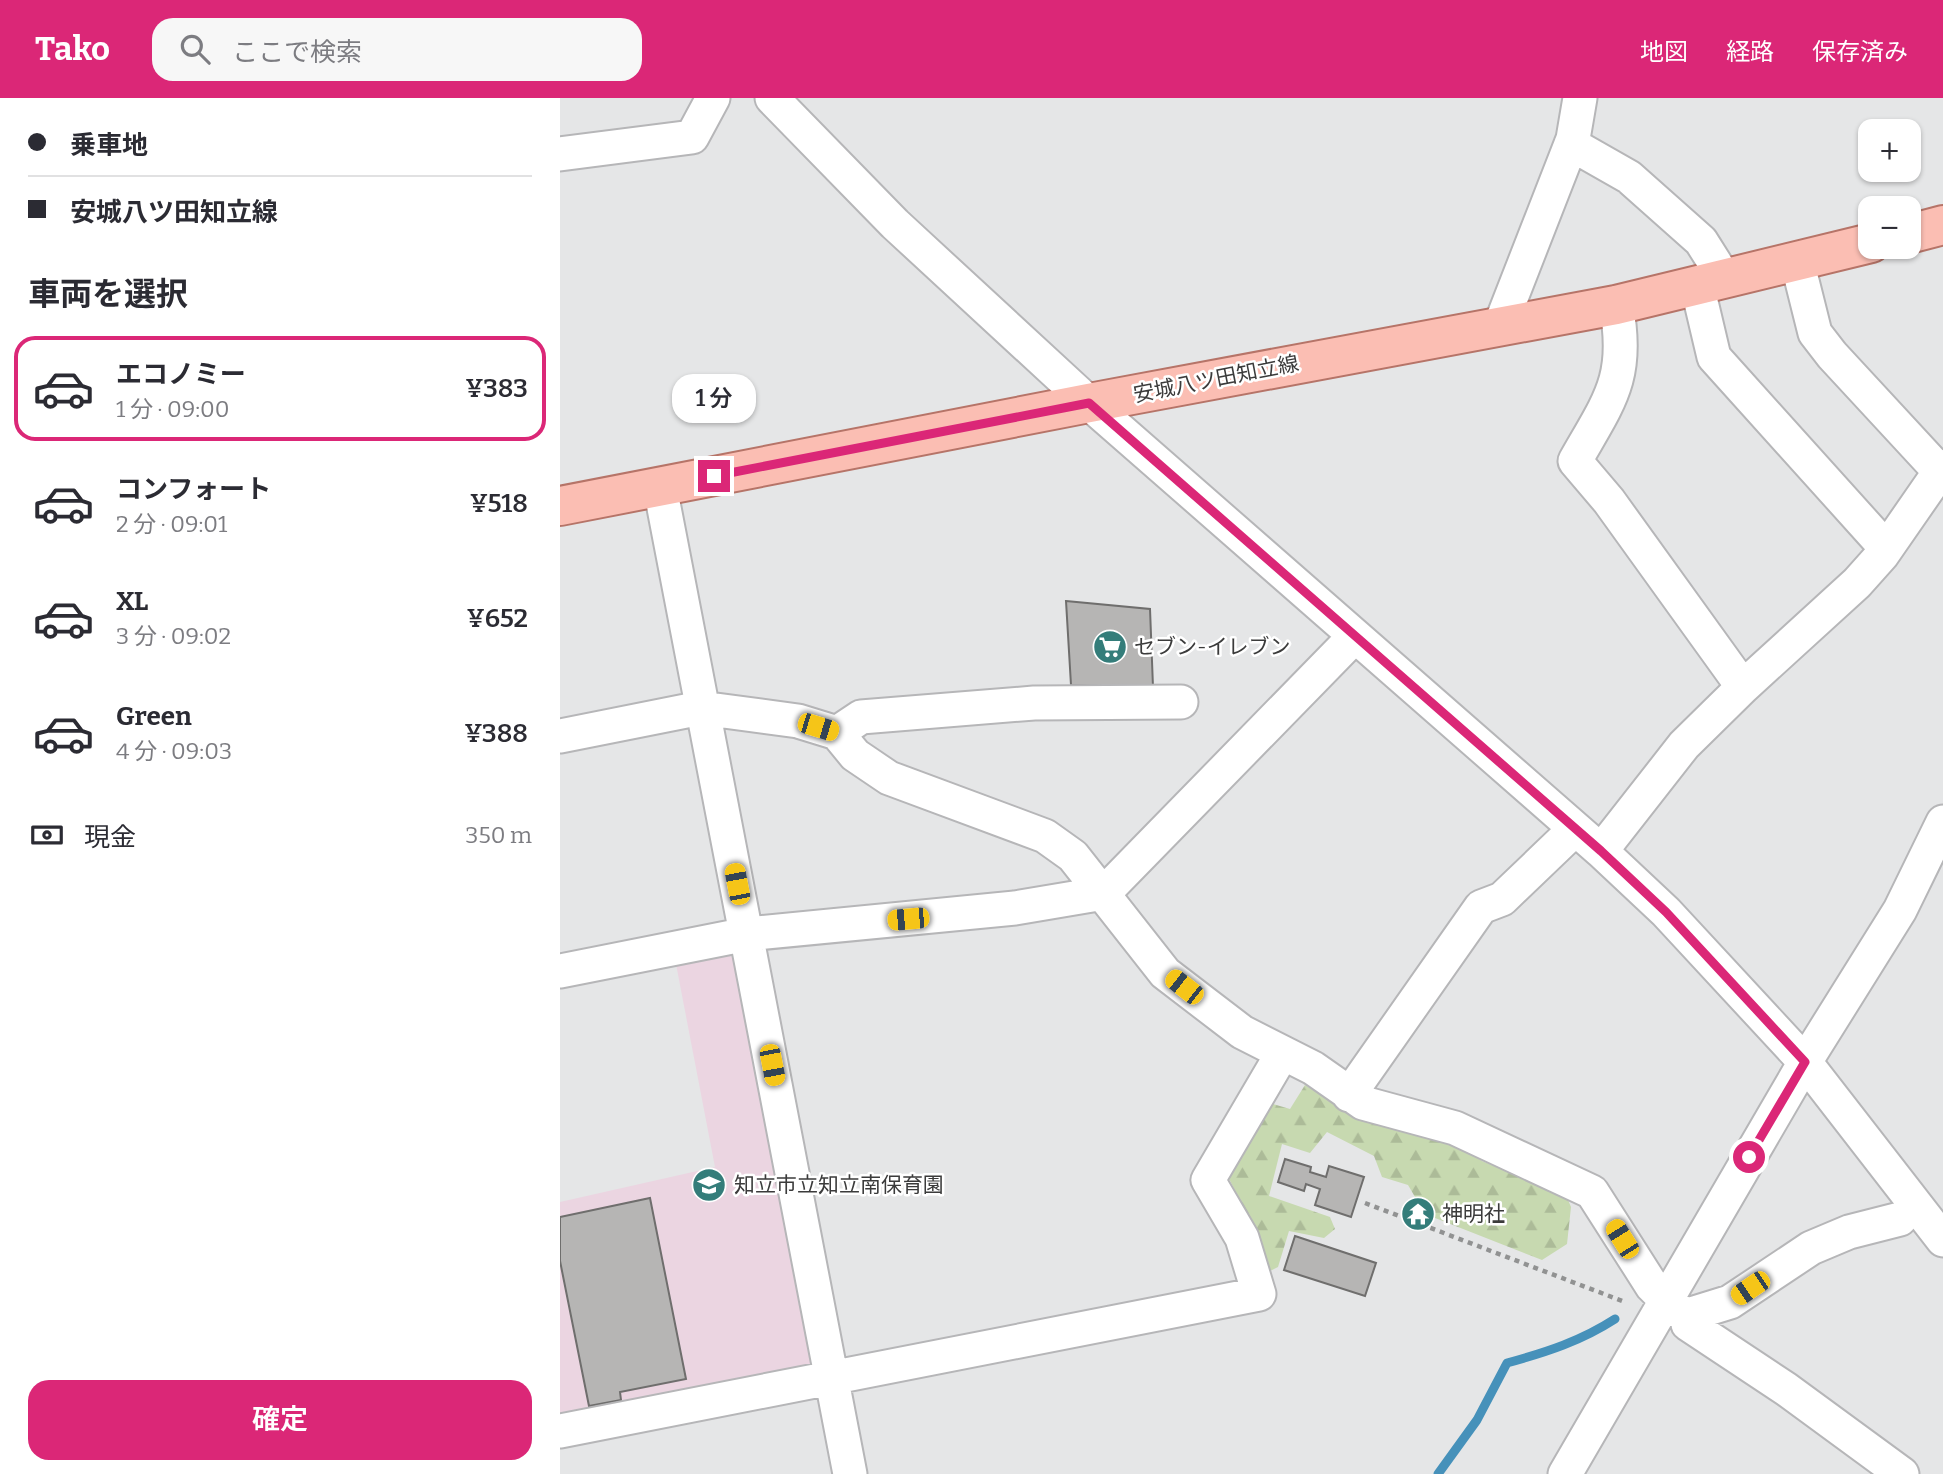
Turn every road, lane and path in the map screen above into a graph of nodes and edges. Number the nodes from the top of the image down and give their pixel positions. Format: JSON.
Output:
{"nodes":[{"id":1,"x":713,"y":98,"type":"edge"},
{"id":2,"x":772,"y":98,"type":"edge"},
{"id":3,"x":1580,"y":98,"type":"edge"},
{"id":4,"x":1571,"y":144,"type":"junction"},
{"id":5,"x":560,"y":154,"type":"edge"},
{"id":6,"x":1943,"y":225,"type":"edge"},
{"id":7,"x":1921,"y":231,"type":"edge"},
{"id":8,"x":1858,"y":246,"type":"edge"},
{"id":9,"x":1797,"y":261,"type":"junction"},
{"id":10,"x":1711,"y":282,"type":"junction"},
{"id":11,"x":1616,"y":305,"type":"junction"},
{"id":12,"x":1500,"y":326,"type":"junction"},
{"id":13,"x":1089,"y":403,"type":"junction"},
{"id":14,"x":1941,"y":472,"type":"edge"},
{"id":15,"x":660,"y":486,"type":"junction"},
{"id":16,"x":560,"y":506,"type":"edge"},
{"id":17,"x":1886,"y":548,"type":"junction"},
{"id":18,"x":1354,"y":637,"type":"junction"},
{"id":19,"x":1743,"y":687,"type":"junction"},
{"id":20,"x":1181,"y":702,"type":"dead end"},
{"id":21,"x":701,"y":708,"type":"junction"},
{"id":22,"x":837,"y":733,"type":"junction"},
{"id":23,"x":560,"y":736,"type":"edge"},
{"id":24,"x":1574,"y":830,"type":"junction"},
{"id":25,"x":1940,"y":835,"type":"edge"},
{"id":26,"x":1601,"y":851,"type":"junction"},
{"id":27,"x":1104,"y":892,"type":"junction"},
{"id":28,"x":747,"y":934,"type":"junction"},
{"id":29,"x":560,"y":971,"type":"edge"},
{"id":30,"x":1282,"y":1054,"type":"junction"},
{"id":31,"x":1805,"y":1062,"type":"junction"},
{"id":32,"x":1349,"y":1095,"type":"junction"},
{"id":33,"x":1365,"y":1203,"type":"dead end"},
{"id":34,"x":1928,"y":1225,"type":"edge"},
{"id":35,"x":1669,"y":1309,"type":"junction"},
{"id":36,"x":832,"y":1378,"type":"junction"},
{"id":37,"x":560,"y":1431,"type":"edge"},
{"id":38,"x":850,"y":1474,"type":"edge"},
{"id":39,"x":1565,"y":1474,"type":"edge"},
{"id":40,"x":1902,"y":1474,"type":"edge"}],
"edges":[{"from":1,"to":5,"type":"street"},
{"from":2,"to":13,"type":"street"},
{"from":3,"to":4,"type":"street"},
{"from":4,"to":10,"type":"street"},
{"from":4,"to":12,"type":"street"},
{"from":6,"to":7,"type":"main road"},
{"from":8,"to":9,"type":"main road","name":"安城八ツ田知立線"},
{"from":9,"to":10,"type":"main road","name":"安城八ツ田知立線"},
{"from":9,"to":14,"type":"street"},
{"from":10,"to":11,"type":"main road","name":"安城八ツ田知立線"},
{"from":10,"to":17,"type":"street"},
{"from":11,"to":12,"type":"main road","name":"安城八ツ田知立線"},
{"from":11,"to":19,"type":"street"},
{"from":12,"to":13,"type":"main road","name":"安城八ツ田知立線"},
{"from":13,"to":15,"type":"main road","name":"安城八ツ田知立線"},
{"from":13,"to":18,"type":"street"},
{"from":14,"to":17,"type":"street"},
{"from":15,"to":16,"type":"main road","name":"安城八ツ田知立線"},
{"from":15,"to":21,"type":"street"},
{"from":17,"to":19,"type":"street"},
{"from":18,"to":24,"type":"street"},
{"from":18,"to":27,"type":"street"},
{"from":19,"to":26,"type":"street"},
{"from":20,"to":22,"type":"street"},
{"from":21,"to":22,"type":"street"},
{"from":21,"to":23,"type":"street"},
{"from":21,"to":28,"type":"street"},
{"from":22,"to":27,"type":"street"},
{"from":24,"to":26,"type":"street"},
{"from":24,"to":32,"type":"street"},
{"from":25,"to":31,"type":"street"},
{"from":26,"to":31,"type":"street"},
{"from":27,"to":28,"type":"street"},
{"from":27,"to":30,"type":"street"},
{"from":28,"to":29,"type":"street"},
{"from":28,"to":36,"type":"street"},
{"from":30,"to":32,"type":"street"},
{"from":30,"to":36,"type":"street"},
{"from":31,"to":34,"type":"street"},
{"from":31,"to":35,"type":"street"},
{"from":32,"to":35,"type":"street"},
{"from":33,"to":35,"type":"path"},
{"from":34,"to":35,"type":"street"},
{"from":35,"to":39,"type":"street"},
{"from":35,"to":40,"type":"street"},
{"from":36,"to":37,"type":"street"},
{"from":36,"to":38,"type":"street"}]}
